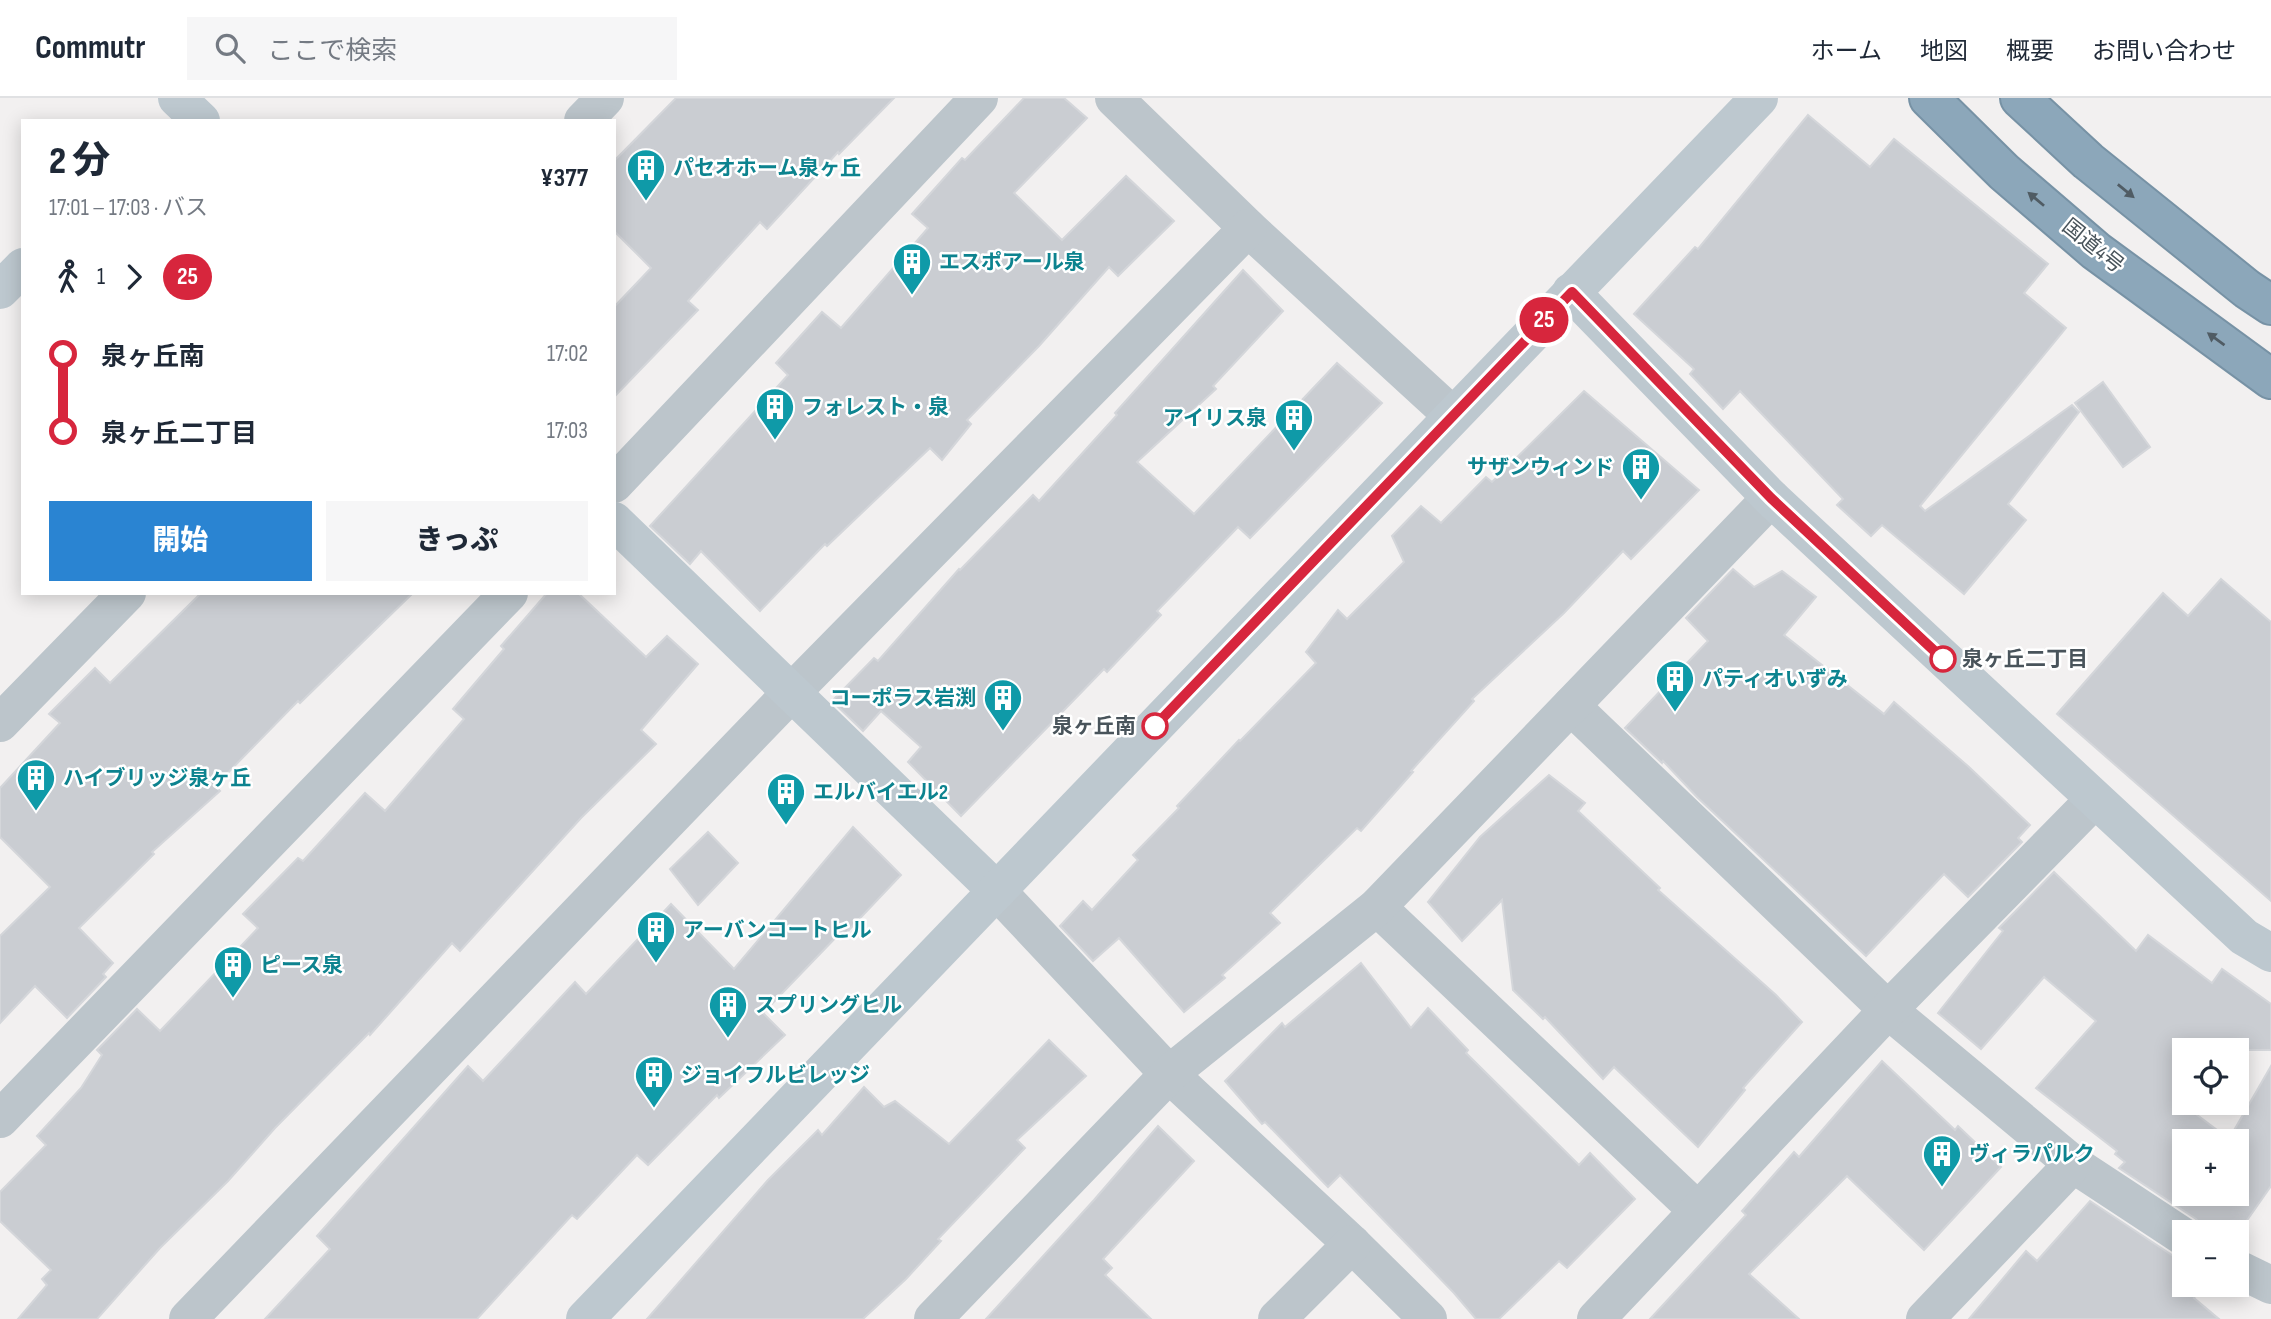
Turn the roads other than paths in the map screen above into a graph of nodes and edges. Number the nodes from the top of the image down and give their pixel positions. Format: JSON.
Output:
{"nodes":[{"id":1,"x":605,"y":98,"type":"edge"},
{"id":2,"x":979,"y":98,"type":"edge"},
{"id":3,"x":1114,"y":98,"type":"edge"},
{"id":4,"x":1759,"y":98,"type":"edge"},
{"id":5,"x":1929,"y":98,"type":"edge"},
{"id":6,"x":2020,"y":98,"type":"edge"},
{"id":7,"x":585,"y":119,"type":"edge"},
{"id":8,"x":1248,"y":228,"type":"junction"},
{"id":9,"x":21,"y":269,"type":"edge"},
{"id":10,"x":0,"y":290,"type":"edge"},
{"id":11,"x":1572,"y":292,"type":"junction"},
{"id":12,"x":2271,"y":304,"type":"edge"},
{"id":13,"x":2271,"y":379,"type":"edge"},
{"id":14,"x":1452,"y":415,"type":"junction"},
{"id":15,"x":616,"y":482,"type":"edge"},
{"id":16,"x":1771,"y":498,"type":"junction"},
{"id":17,"x":616,"y":523,"type":"edge"},
{"id":18,"x":125,"y":595,"type":"edge"},
{"id":19,"x":507,"y":595,"type":"edge"},
{"id":20,"x":792,"y":692,"type":"junction"},
{"id":21,"x":1571,"y":706,"type":"junction"},
{"id":22,"x":0,"y":723,"type":"edge"},
{"id":23,"x":2094,"y":800,"type":"junction"},
{"id":24,"x":997,"y":891,"type":"junction"},
{"id":25,"x":1377,"y":907,"type":"junction"},
{"id":26,"x":2271,"y":953,"type":"edge"},
{"id":27,"x":1888,"y":1010,"type":"junction"},
{"id":28,"x":1169,"y":1074,"type":"junction"},
{"id":29,"x":0,"y":1119,"type":"edge"},
{"id":30,"x":2073,"y":1164,"type":"junction"},
{"id":31,"x":1697,"y":1210,"type":"junction"},
{"id":32,"x":2172,"y":1229,"type":"edge"},
{"id":33,"x":1352,"y":1244,"type":"junction"},
{"id":34,"x":2249,"y":1274,"type":"edge"},
{"id":35,"x":2271,"y":1285,"type":"edge"},
{"id":36,"x":188,"y":1319,"type":"edge"},
{"id":37,"x":585,"y":1319,"type":"edge"},
{"id":38,"x":933,"y":1319,"type":"edge"},
{"id":39,"x":1277,"y":1319,"type":"edge"},
{"id":40,"x":1428,"y":1319,"type":"edge"},
{"id":41,"x":1596,"y":1319,"type":"edge"},
{"id":42,"x":1925,"y":1319,"type":"edge"}],
"edges":[{"from":1,"to":7,"type":"street"},
{"from":2,"to":15,"type":"street"},
{"from":3,"to":8,"type":"street"},
{"from":4,"to":11,"type":"street"},
{"from":13,"to":5,"type":"highway","name":"国道4号","one_way":true},
{"from":6,"to":12,"type":"highway","one_way":true},
{"from":8,"to":14,"type":"street"},
{"from":8,"to":20,"type":"street"},
{"from":9,"to":10,"type":"street"},
{"from":11,"to":14,"type":"street"},
{"from":11,"to":16,"type":"street"},
{"from":14,"to":24,"type":"street"},
{"from":16,"to":21,"type":"street"},
{"from":16,"to":23,"type":"street"},
{"from":17,"to":20,"type":"street"},
{"from":18,"to":22,"type":"street"},
{"from":19,"to":29,"type":"street"},
{"from":20,"to":24,"type":"street"},
{"from":20,"to":36,"type":"street"},
{"from":21,"to":25,"type":"street"},
{"from":21,"to":27,"type":"street"},
{"from":23,"to":26,"type":"street"},
{"from":23,"to":27,"type":"street"},
{"from":24,"to":28,"type":"street"},
{"from":24,"to":37,"type":"street"},
{"from":25,"to":28,"type":"street"},
{"from":25,"to":31,"type":"street"},
{"from":27,"to":30,"type":"street"},
{"from":27,"to":31,"type":"street"},
{"from":28,"to":33,"type":"street"},
{"from":28,"to":38,"type":"street"},
{"from":30,"to":32,"type":"street"},
{"from":30,"to":42,"type":"street"},
{"from":31,"to":41,"type":"street"},
{"from":33,"to":39,"type":"street"},
{"from":33,"to":40,"type":"street"},
{"from":34,"to":35,"type":"street"}]}
